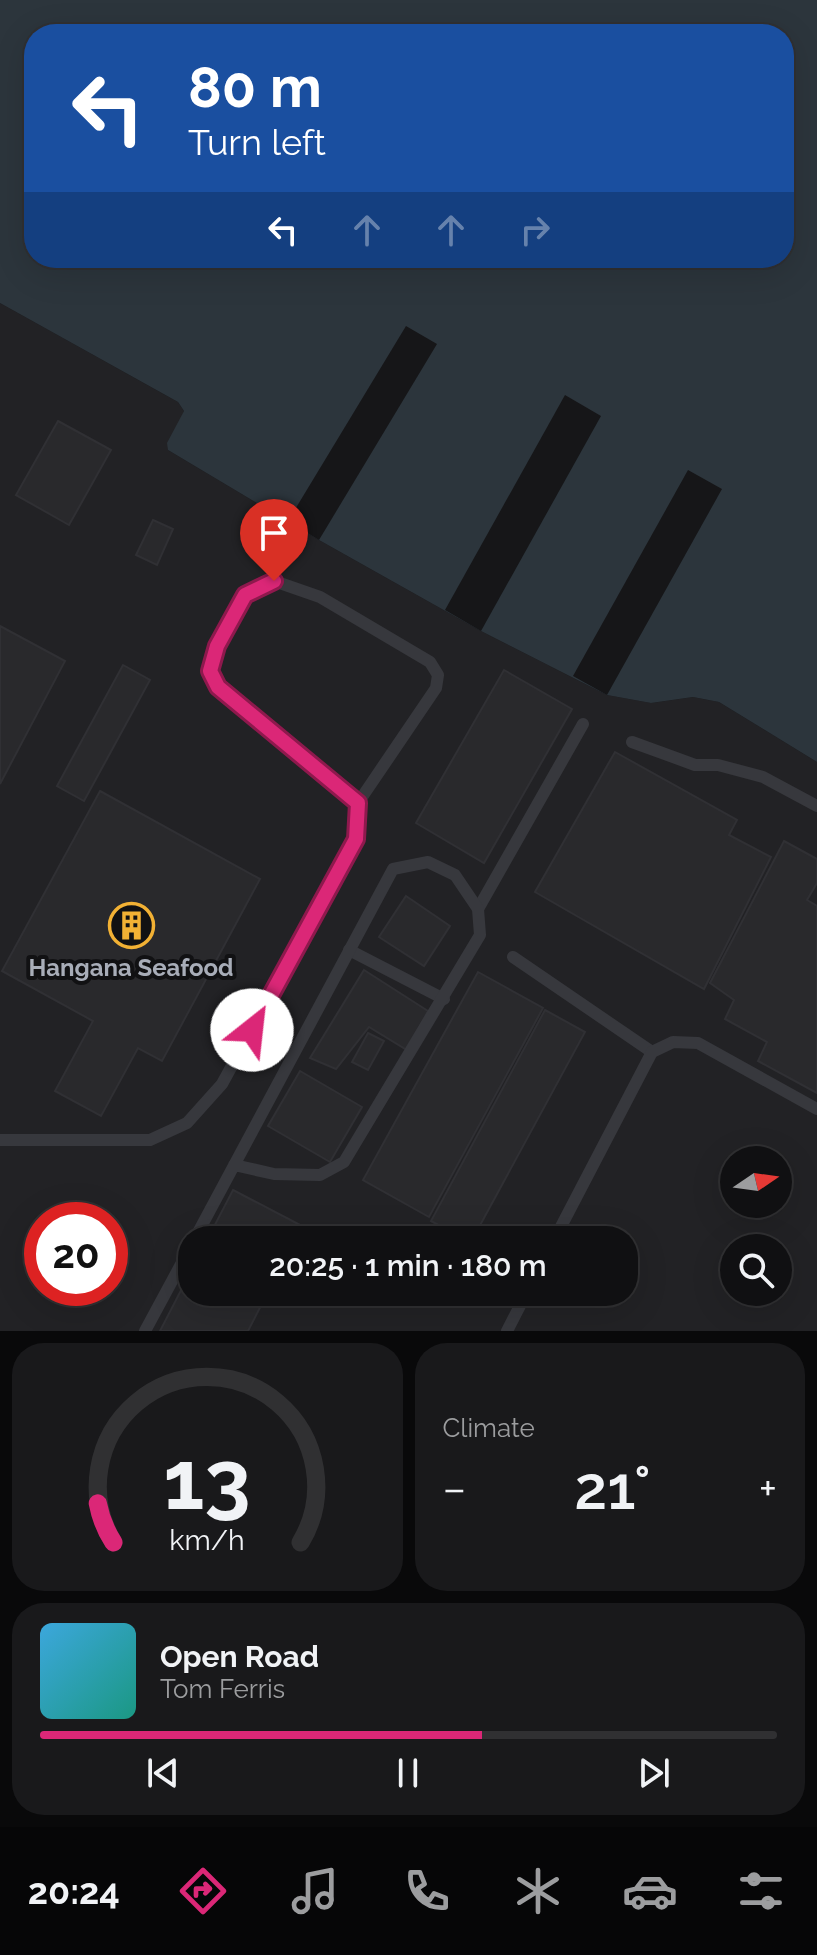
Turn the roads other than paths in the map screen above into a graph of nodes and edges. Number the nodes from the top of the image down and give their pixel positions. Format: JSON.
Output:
{"nodes":[{"id":1,"x":583,"y":724,"type":"dead end"},
{"id":2,"x":632,"y":742,"type":"dead end"},
{"id":3,"x":358,"y":803,"type":"junction"},
{"id":4,"x":817,"y":806,"type":"edge"},
{"id":5,"x":478,"y":909,"type":"junction"},
{"id":6,"x":349,"y":950,"type":"junction"},
{"id":7,"x":513,"y":957,"type":"dead end"},
{"id":8,"x":444,"y":999,"type":"junction"},
{"id":9,"x":652,"y":1052,"type":"junction"},
{"id":10,"x":817,"y":1109,"type":"edge"},
{"id":11,"x":0,"y":1140,"type":"edge"},
{"id":12,"x":234,"y":1165,"type":"junction"},
{"id":13,"x":202,"y":1226,"type":"edge"},
{"id":14,"x":561,"y":1226,"type":"edge"},
{"id":15,"x":178,"y":1270,"type":"edge"},
{"id":16,"x":520,"y":1306,"type":"edge"},
{"id":17,"x":145,"y":1331,"type":"edge"},
{"id":18,"x":507,"y":1331,"type":"edge"}],
"edges":[{"from":1,"to":5,"type":"lane"},
{"from":2,"to":4,"type":"lane"},
{"from":3,"to":3,"type":"lane"},
{"from":3,"to":11,"type":"lane"},
{"from":5,"to":6,"type":"lane"},
{"from":5,"to":8,"type":"lane"},
{"from":6,"to":8,"type":"lane"},
{"from":6,"to":12,"type":"lane"},
{"from":7,"to":9,"type":"lane"},
{"from":8,"to":12,"type":"lane"},
{"from":9,"to":10,"type":"lane"},
{"from":9,"to":14,"type":"lane"},
{"from":12,"to":13,"type":"lane"},
{"from":15,"to":17,"type":"lane"},
{"from":16,"to":18,"type":"lane"}]}
